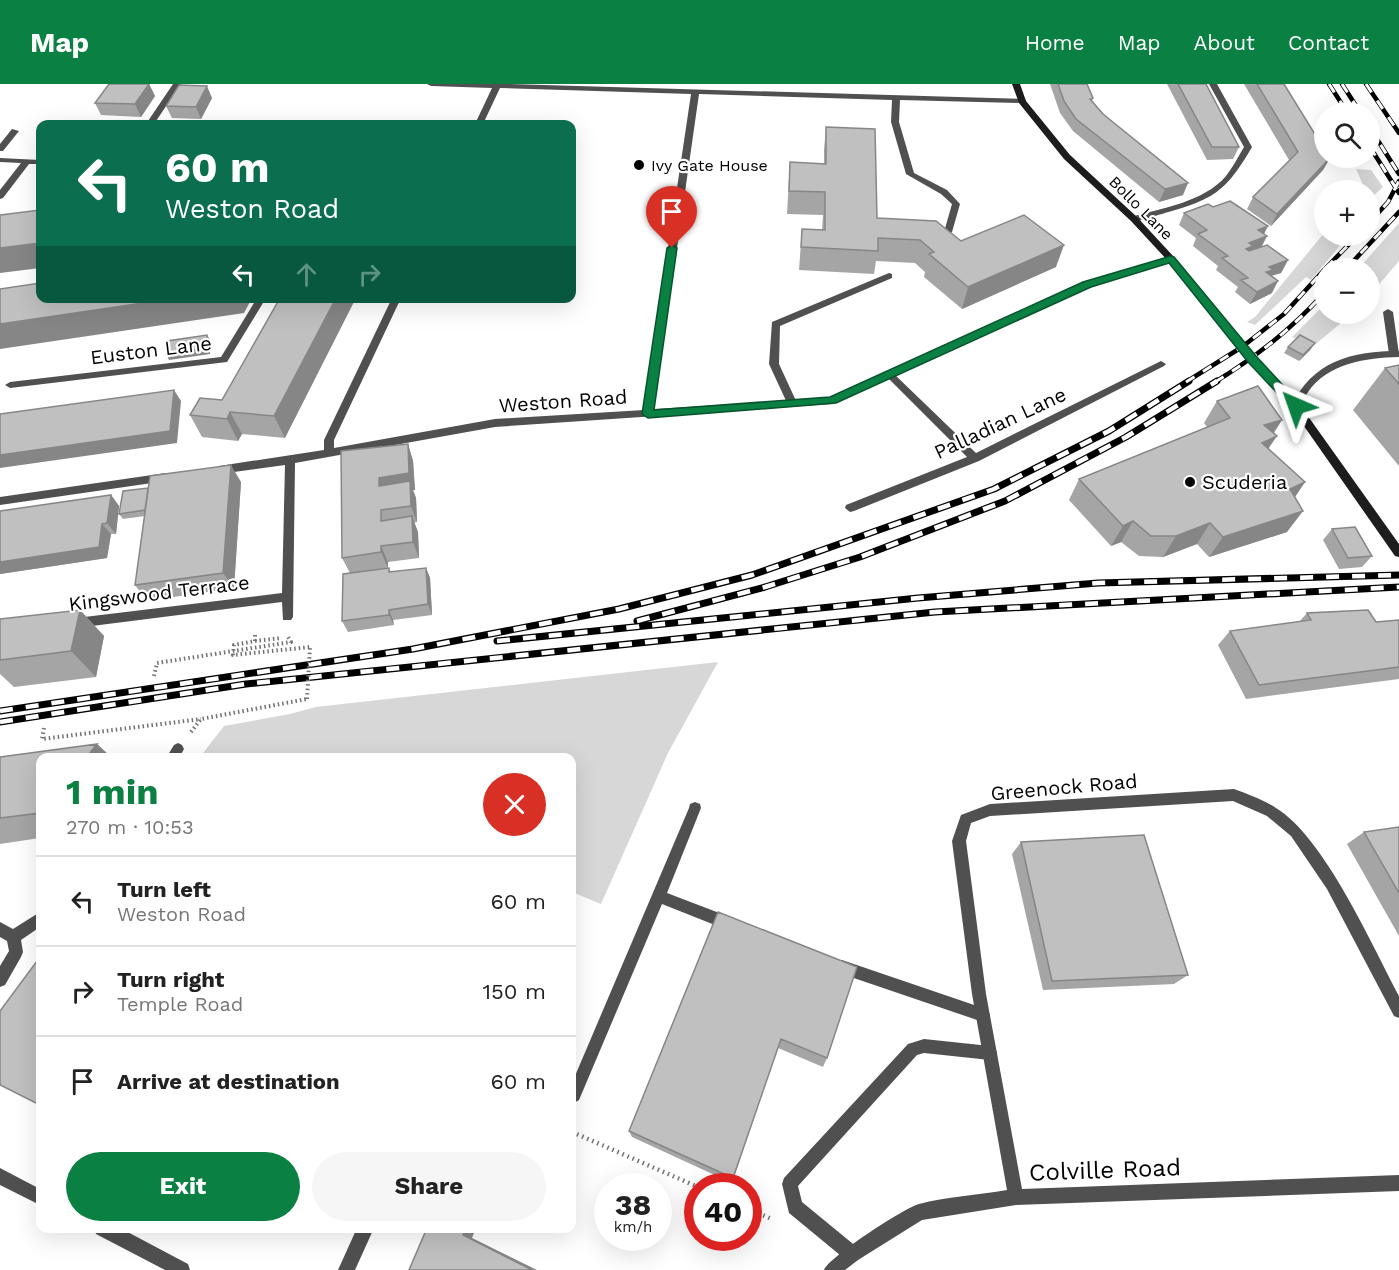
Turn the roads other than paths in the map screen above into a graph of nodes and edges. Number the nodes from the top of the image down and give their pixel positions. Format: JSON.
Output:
{"nodes":[{"id":1,"x":177,"y":84,"type":"edge"},
{"id":2,"x":431,"y":84,"type":"edge"},
{"id":3,"x":1016,"y":84,"type":"edge"},
{"id":4,"x":1214,"y":84,"type":"edge"},
{"id":5,"x":497,"y":85,"type":"edge"},
{"id":6,"x":694,"y":93,"type":"junction"},
{"id":7,"x":896,"y":98,"type":"junction"},
{"id":8,"x":1022,"y":101,"type":"junction"},
{"id":9,"x":153,"y":120,"type":"edge"},
{"id":10,"x":481,"y":120,"type":"edge"},
{"id":11,"x":15,"y":130,"type":"dead end"},
{"id":12,"x":0,"y":149,"type":"edge"},
{"id":13,"x":0,"y":160,"type":"edge"},
{"id":14,"x":26,"y":162,"type":"junction"},
{"id":15,"x":36,"y":162,"type":"edge"},
{"id":16,"x":0,"y":195,"type":"edge"},
{"id":17,"x":1134,"y":219,"type":"junction"},
{"id":18,"x":948,"y":232,"type":"edge"},
{"id":19,"x":1171,"y":259,"type":"junction"},
{"id":20,"x":889,"y":276,"type":"dead end"},
{"id":21,"x":259,"y":303,"type":"edge"},
{"id":22,"x":395,"y":303,"type":"edge"},
{"id":23,"x":1388,"y":312,"type":"dead end"},
{"id":24,"x":1396,"y":354,"type":"edge"},
{"id":25,"x":1161,"y":364,"type":"dead end"},
{"id":26,"x":890,"y":375,"type":"junction"},
{"id":27,"x":10,"y":385,"type":"dead end"},
{"id":28,"x":792,"y":404,"type":"junction"},
{"id":29,"x":1296,"y":406,"type":"junction"},
{"id":30,"x":648,"y":414,"type":"junction"},
{"id":31,"x":329,"y":451,"type":"junction"},
{"id":32,"x":975,"y":458,"type":"junction"},
{"id":33,"x":290,"y":460,"type":"junction"},
{"id":34,"x":209,"y":471,"type":"edge"},
{"id":35,"x":174,"y":476,"type":"edge"},
{"id":36,"x":0,"y":501,"type":"edge"},
{"id":37,"x":850,"y":508,"type":"dead end"},
{"id":38,"x":1399,"y":553,"type":"edge"},
{"id":39,"x":286,"y":597,"type":"junction"},
{"id":40,"x":287,"y":617,"type":"dead end"},
{"id":41,"x":65,"y":625,"type":"edge"},
{"id":42,"x":695,"y":808,"type":"dead end"},
{"id":43,"x":659,"y":896,"type":"junction"},
{"id":44,"x":36,"y":922,"type":"edge"},
{"id":45,"x":0,"y":929,"type":"edge"},
{"id":46,"x":744,"y":929,"type":"edge"},
{"id":47,"x":13,"y":937,"type":"junction"},
{"id":48,"x":829,"y":962,"type":"edge"},
{"id":49,"x":0,"y":980,"type":"edge"},
{"id":50,"x":1399,"y":1011,"type":"edge"},
{"id":51,"x":982,"y":1015,"type":"junction"},
{"id":52,"x":990,"y":1053,"type":"junction"},
{"id":53,"x":576,"y":1090,"type":"edge"},
{"id":54,"x":0,"y":1176,"type":"edge"},
{"id":55,"x":1399,"y":1183,"type":"edge"},
{"id":56,"x":36,"y":1195,"type":"edge"},
{"id":57,"x":1016,"y":1197,"type":"junction"},
{"id":58,"x":112,"y":1233,"type":"edge"},
{"id":59,"x":364,"y":1233,"type":"edge"},
{"id":60,"x":852,"y":1254,"type":"junction"},
{"id":61,"x":182,"y":1270,"type":"edge"},
{"id":62,"x":346,"y":1270,"type":"edge"},
{"id":63,"x":832,"y":1270,"type":"edge"}],
"edges":[{"from":1,"to":9,"type":"street"},
{"from":2,"to":5,"type":"street"},
{"from":3,"to":8,"type":"street","name":"Bollo Lane"},
{"from":4,"to":17,"type":"street"},
{"from":5,"to":6,"type":"street"},
{"from":5,"to":10,"type":"street"},
{"from":6,"to":7,"type":"street"},
{"from":6,"to":30,"type":"street"},
{"from":7,"to":8,"type":"street"},
{"from":7,"to":18,"type":"street"},
{"from":8,"to":17,"type":"street","name":"Bollo Lane"},
{"from":11,"to":12,"type":"street"},
{"from":13,"to":14,"type":"street"},
{"from":14,"to":15,"type":"street"},
{"from":14,"to":16,"type":"street"},
{"from":17,"to":19,"type":"street","name":"Bollo Lane"},
{"from":19,"to":26,"type":"street","name":"Weston Road"},
{"from":19,"to":29,"type":"street","name":"Bollo Lane"},
{"from":20,"to":28,"type":"street"},
{"from":21,"to":27,"type":"street","name":"Euston Lane"},
{"from":22,"to":31,"type":"street"},
{"from":23,"to":24,"type":"street"},
{"from":24,"to":29,"type":"street"},
{"from":25,"to":32,"type":"street","name":"Palladian Lane"},
{"from":26,"to":28,"type":"street","name":"Weston Road"},
{"from":26,"to":32,"type":"street"},
{"from":28,"to":30,"type":"street","name":"Weston Road"},
{"from":29,"to":38,"type":"street","name":"Bollo Lane"},
{"from":30,"to":31,"type":"street","name":"Weston Road"},
{"from":31,"to":33,"type":"street","name":"Weston Road"},
{"from":32,"to":37,"type":"street","name":"Palladian Lane"},
{"from":33,"to":34,"type":"street","name":"Weston Road"},
{"from":33,"to":39,"type":"street"},
{"from":35,"to":36,"type":"street"},
{"from":39,"to":40,"type":"street"},
{"from":39,"to":41,"type":"street","name":"Kingswood Terrace"},
{"from":42,"to":43,"type":"street"},
{"from":43,"to":46,"type":"street"},
{"from":43,"to":53,"type":"street"},
{"from":44,"to":47,"type":"street"},
{"from":45,"to":47,"type":"street"},
{"from":47,"to":49,"type":"street"},
{"from":48,"to":51,"type":"street"},
{"from":50,"to":51,"type":"street","name":"Greenock Road"},
{"from":51,"to":52,"type":"street","name":"Greenock Road"},
{"from":52,"to":57,"type":"street","name":"Greenock Road"},
{"from":52,"to":60,"type":"street"},
{"from":54,"to":56,"type":"street"},
{"from":55,"to":57,"type":"street","name":"Colville Road"},
{"from":57,"to":60,"type":"street","name":"Colville Road"},
{"from":58,"to":61,"type":"street"},
{"from":59,"to":62,"type":"street"},
{"from":60,"to":63,"type":"street","name":"Colville Road"}]}
